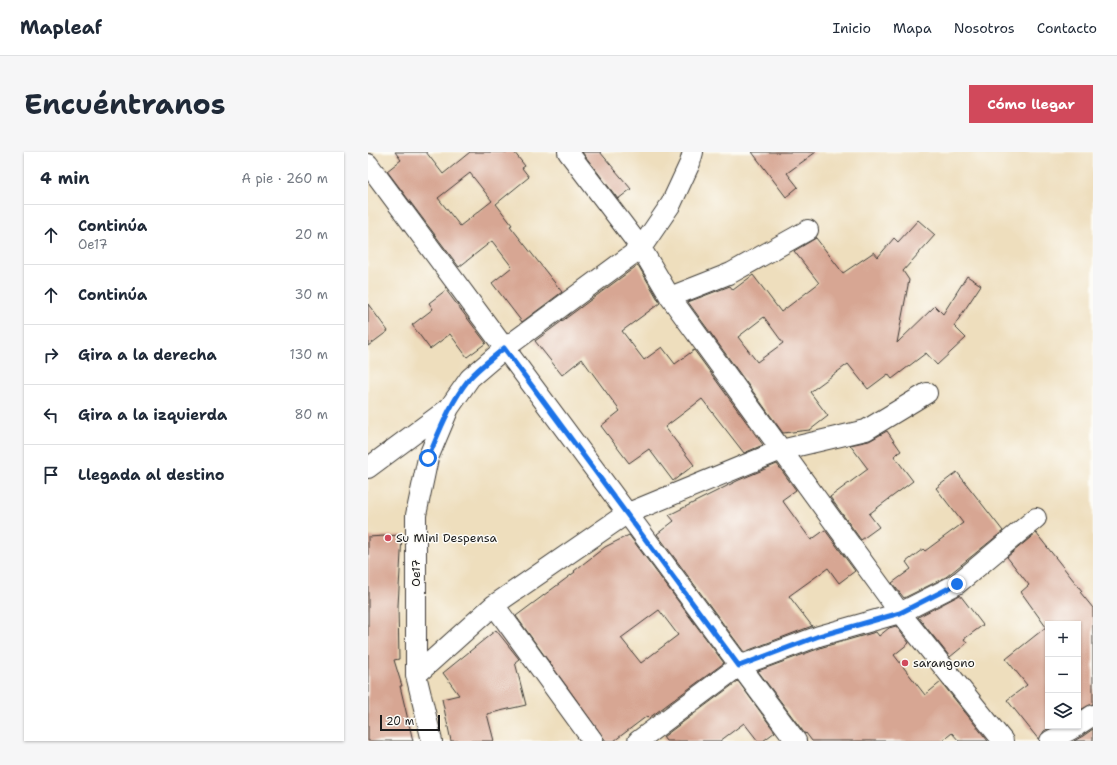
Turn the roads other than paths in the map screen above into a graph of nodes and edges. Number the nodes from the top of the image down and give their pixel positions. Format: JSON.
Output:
{"nodes":[{"id":1,"x":568,"y":152,"type":"edge"},
{"id":2,"x":693,"y":152,"type":"edge"},
{"id":3,"x":368,"y":164,"type":"edge"},
{"id":4,"x":808,"y":230,"type":"dead end"},
{"id":5,"x":641,"y":248,"type":"junction"},
{"id":6,"x":670,"y":298,"type":"junction"},
{"id":7,"x":504,"y":348,"type":"junction"},
{"id":8,"x":927,"y":393,"type":"dead end"},
{"id":9,"x":449,"y":408,"type":"junction"},
{"id":10,"x":781,"y":450,"type":"junction"},
{"id":11,"x":368,"y":468,"type":"edge"},
{"id":12,"x":626,"y":514,"type":"junction"},
{"id":13,"x":1036,"y":518,"type":"dead end"},
{"id":14,"x":494,"y":605,"type":"junction"},
{"id":15,"x":900,"y":613,"type":"junction"},
{"id":16,"x":739,"y":666,"type":"junction"},
{"id":17,"x":416,"y":676,"type":"junction"},
{"id":18,"x":1093,"y":714,"type":"edge"},
{"id":19,"x":1081,"y":724,"type":"edge"},
{"id":20,"x":1072,"y":729,"type":"edge"},
{"id":21,"x":432,"y":741,"type":"edge"},
{"id":22,"x":593,"y":741,"type":"edge"},
{"id":23,"x":638,"y":741,"type":"edge"},
{"id":24,"x":796,"y":741,"type":"edge"},
{"id":25,"x":1003,"y":741,"type":"edge"},
{"id":26,"x":1050,"y":741,"type":"edge"}],
"edges":[{"from":1,"to":5,"type":"street"},
{"from":2,"to":5,"type":"street"},
{"from":3,"to":7,"type":"street"},
{"from":4,"to":6,"type":"street"},
{"from":5,"to":6,"type":"street"},
{"from":5,"to":7,"type":"street"},
{"from":6,"to":10,"type":"street"},
{"from":7,"to":9,"type":"street"},
{"from":7,"to":12,"type":"street"},
{"from":8,"to":10,"type":"street"},
{"from":9,"to":11,"type":"street"},
{"from":9,"to":17,"type":"street","name":"Oe17"},
{"from":10,"to":12,"type":"street"},
{"from":10,"to":15,"type":"street"},
{"from":12,"to":14,"type":"street"},
{"from":12,"to":16,"type":"street"},
{"from":13,"to":15,"type":"street"},
{"from":14,"to":17,"type":"street"},
{"from":14,"to":22,"type":"street"},
{"from":15,"to":16,"type":"street"},
{"from":15,"to":25,"type":"street"},
{"from":16,"to":23,"type":"street"},
{"from":16,"to":24,"type":"street"},
{"from":17,"to":21,"type":"street","name":"Oe17"},
{"from":18,"to":19,"type":"street"},
{"from":20,"to":26,"type":"street"}]}
